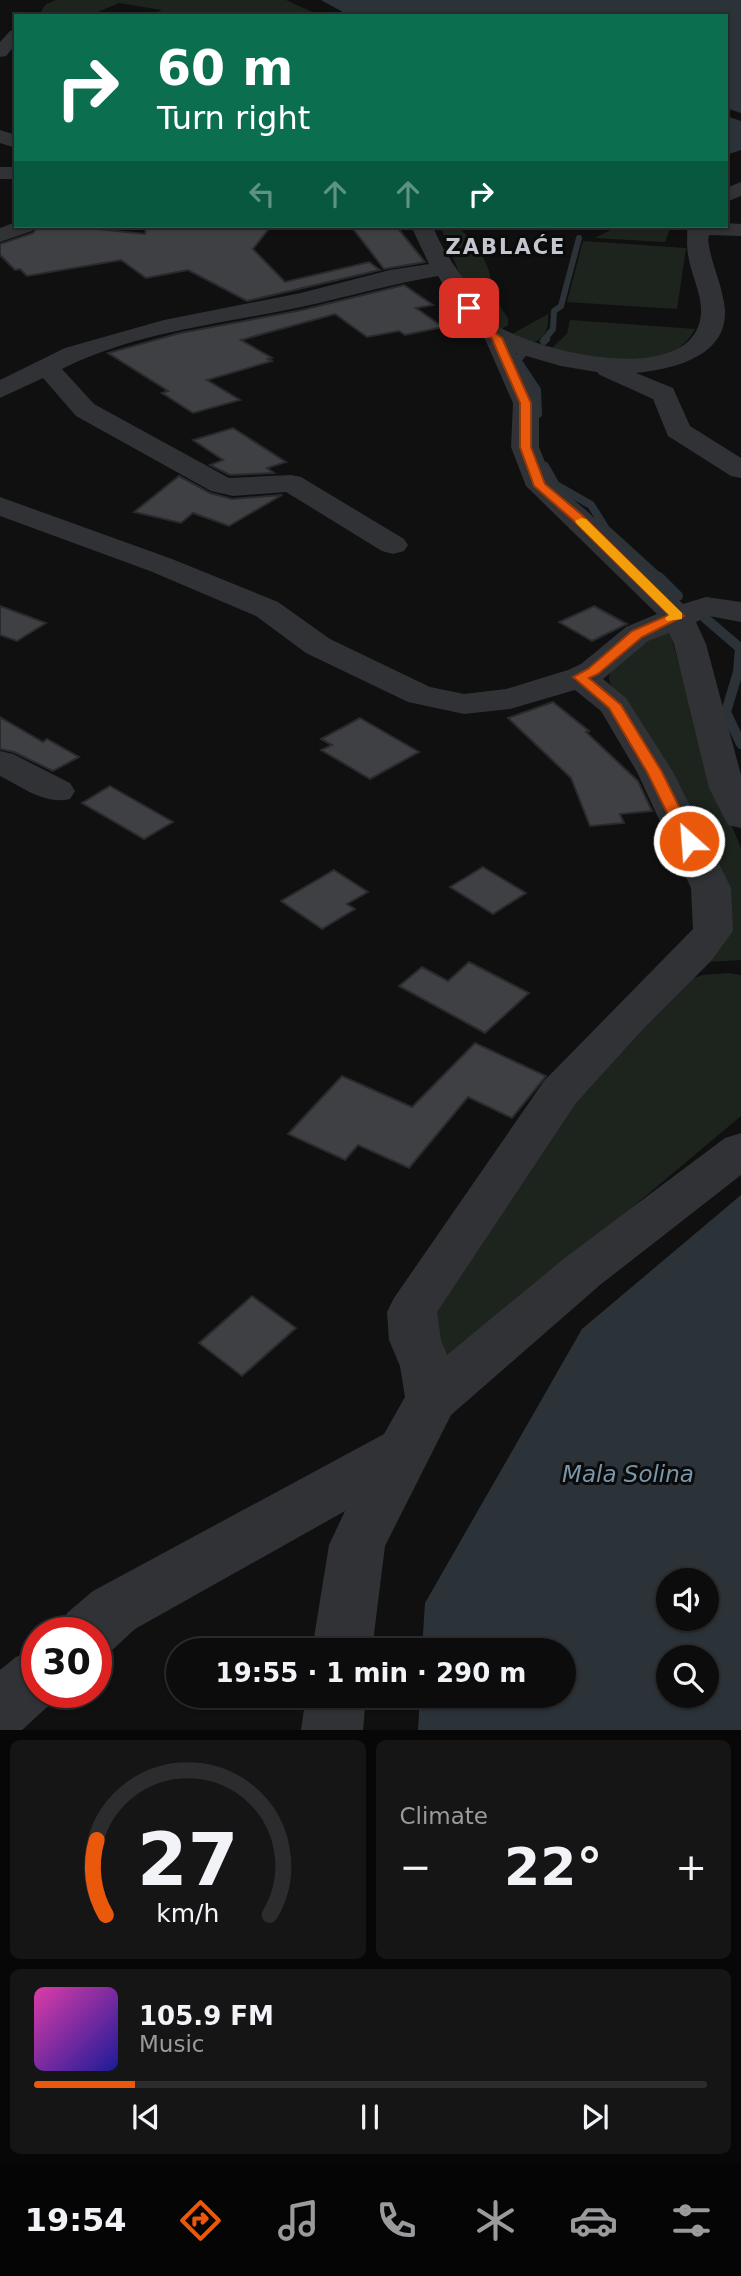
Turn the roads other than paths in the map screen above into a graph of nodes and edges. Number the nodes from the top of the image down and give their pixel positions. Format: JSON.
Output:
{"nodes":[{"id":1,"x":14,"y":36,"type":"edge"},
{"id":2,"x":0,"y":52,"type":"edge"},
{"id":3,"x":19,"y":228,"type":"edge"},
{"id":4,"x":423,"y":228,"type":"edge"},
{"id":5,"x":699,"y":228,"type":"edge"},
{"id":6,"x":713,"y":228,"type":"edge"},
{"id":7,"x":741,"y":230,"type":"edge"},
{"id":8,"x":0,"y":235,"type":"edge"},
{"id":9,"x":442,"y":269,"type":"junction"},
{"id":10,"x":497,"y":338,"type":"junction"},
{"id":11,"x":586,"y":365,"type":"junction"},
{"id":12,"x":48,"y":368,"type":"junction"},
{"id":13,"x":0,"y":390,"type":"edge"},
{"id":14,"x":741,"y":470,"type":"edge"},
{"id":15,"x":0,"y":506,"type":"edge"},
{"id":16,"x":393,"y":545,"type":"dead end"},
{"id":17,"x":741,"y":611,"type":"edge"},
{"id":18,"x":677,"y":616,"type":"junction"},
{"id":19,"x":580,"y":677,"type":"junction"},
{"id":20,"x":0,"y":762,"type":"edge"},
{"id":21,"x":57,"y":791,"type":"dead end"},
{"id":22,"x":741,"y":817,"type":"edge"},
{"id":23,"x":741,"y":1150,"type":"edge"},
{"id":24,"x":432,"y":1399,"type":"junction"},
{"id":25,"x":403,"y":1451,"type":"junction"},
{"id":26,"x":106,"y":1617,"type":"edge"},
{"id":27,"x":344,"y":1638,"type":"edge"},
{"id":28,"x":21,"y":1691,"type":"edge"},
{"id":29,"x":335,"y":1708,"type":"edge"},
{"id":30,"x":0,"y":1709,"type":"edge"},
{"id":31,"x":332,"y":1730,"type":"edge"}],
"edges":[{"from":1,"to":2,"type":"street"},
{"from":3,"to":8,"type":"street"},
{"from":4,"to":9,"type":"street"},
{"from":5,"to":11,"type":"street"},
{"from":6,"to":7,"type":"street"},
{"from":9,"to":10,"type":"street"},
{"from":9,"to":12,"type":"street"},
{"from":10,"to":11,"type":"street"},
{"from":10,"to":18,"type":"street"},
{"from":11,"to":14,"type":"street"},
{"from":12,"to":13,"type":"street"},
{"from":12,"to":16,"type":"street"},
{"from":15,"to":19,"type":"street"},
{"from":17,"to":18,"type":"street"},
{"from":18,"to":19,"type":"street"},
{"from":18,"to":22,"type":"street"},
{"from":19,"to":24,"type":"street"},
{"from":20,"to":21,"type":"street"},
{"from":23,"to":24,"type":"street"},
{"from":24,"to":25,"type":"street"},
{"from":25,"to":26,"type":"street"},
{"from":25,"to":27,"type":"street"},
{"from":28,"to":30,"type":"street"},
{"from":29,"to":31,"type":"street"}]}
